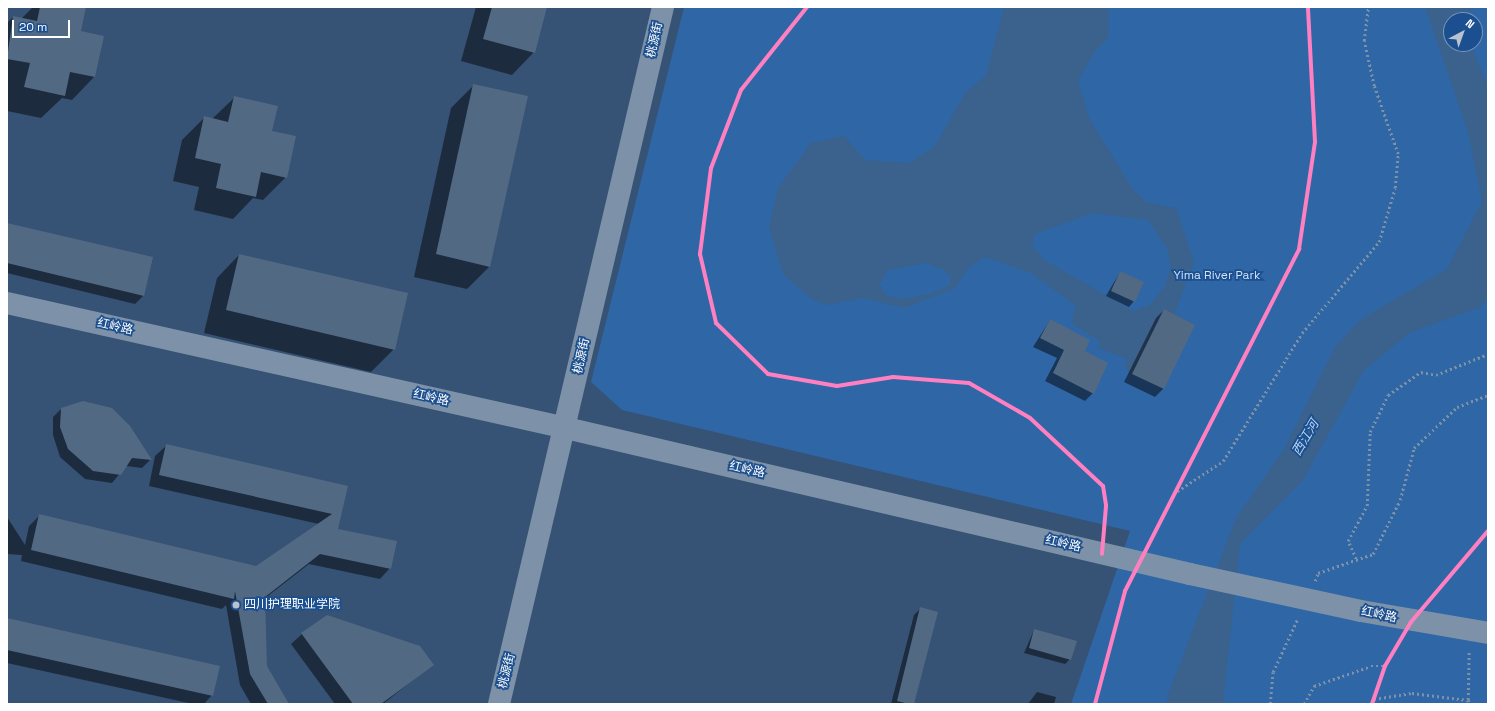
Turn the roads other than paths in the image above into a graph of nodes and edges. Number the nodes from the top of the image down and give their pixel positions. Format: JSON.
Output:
{"nodes":[{"id":1,"x":663,"y":7,"type":"edge"},
{"id":2,"x":7,"y":303,"type":"edge"},
{"id":3,"x":566,"y":428,"type":"junction"},
{"id":4,"x":1479,"y":631,"type":"edge"},
{"id":5,"x":499,"y":704,"type":"edge"}],
"edges":[{"from":1,"to":3,"type":"street","name":"桃源街"},
{"from":2,"to":3,"type":"street","name":"红岭路"},
{"from":3,"to":4,"type":"street","name":"红岭路","bridge":true},
{"from":3,"to":5,"type":"street","name":"桃源街"}]}
